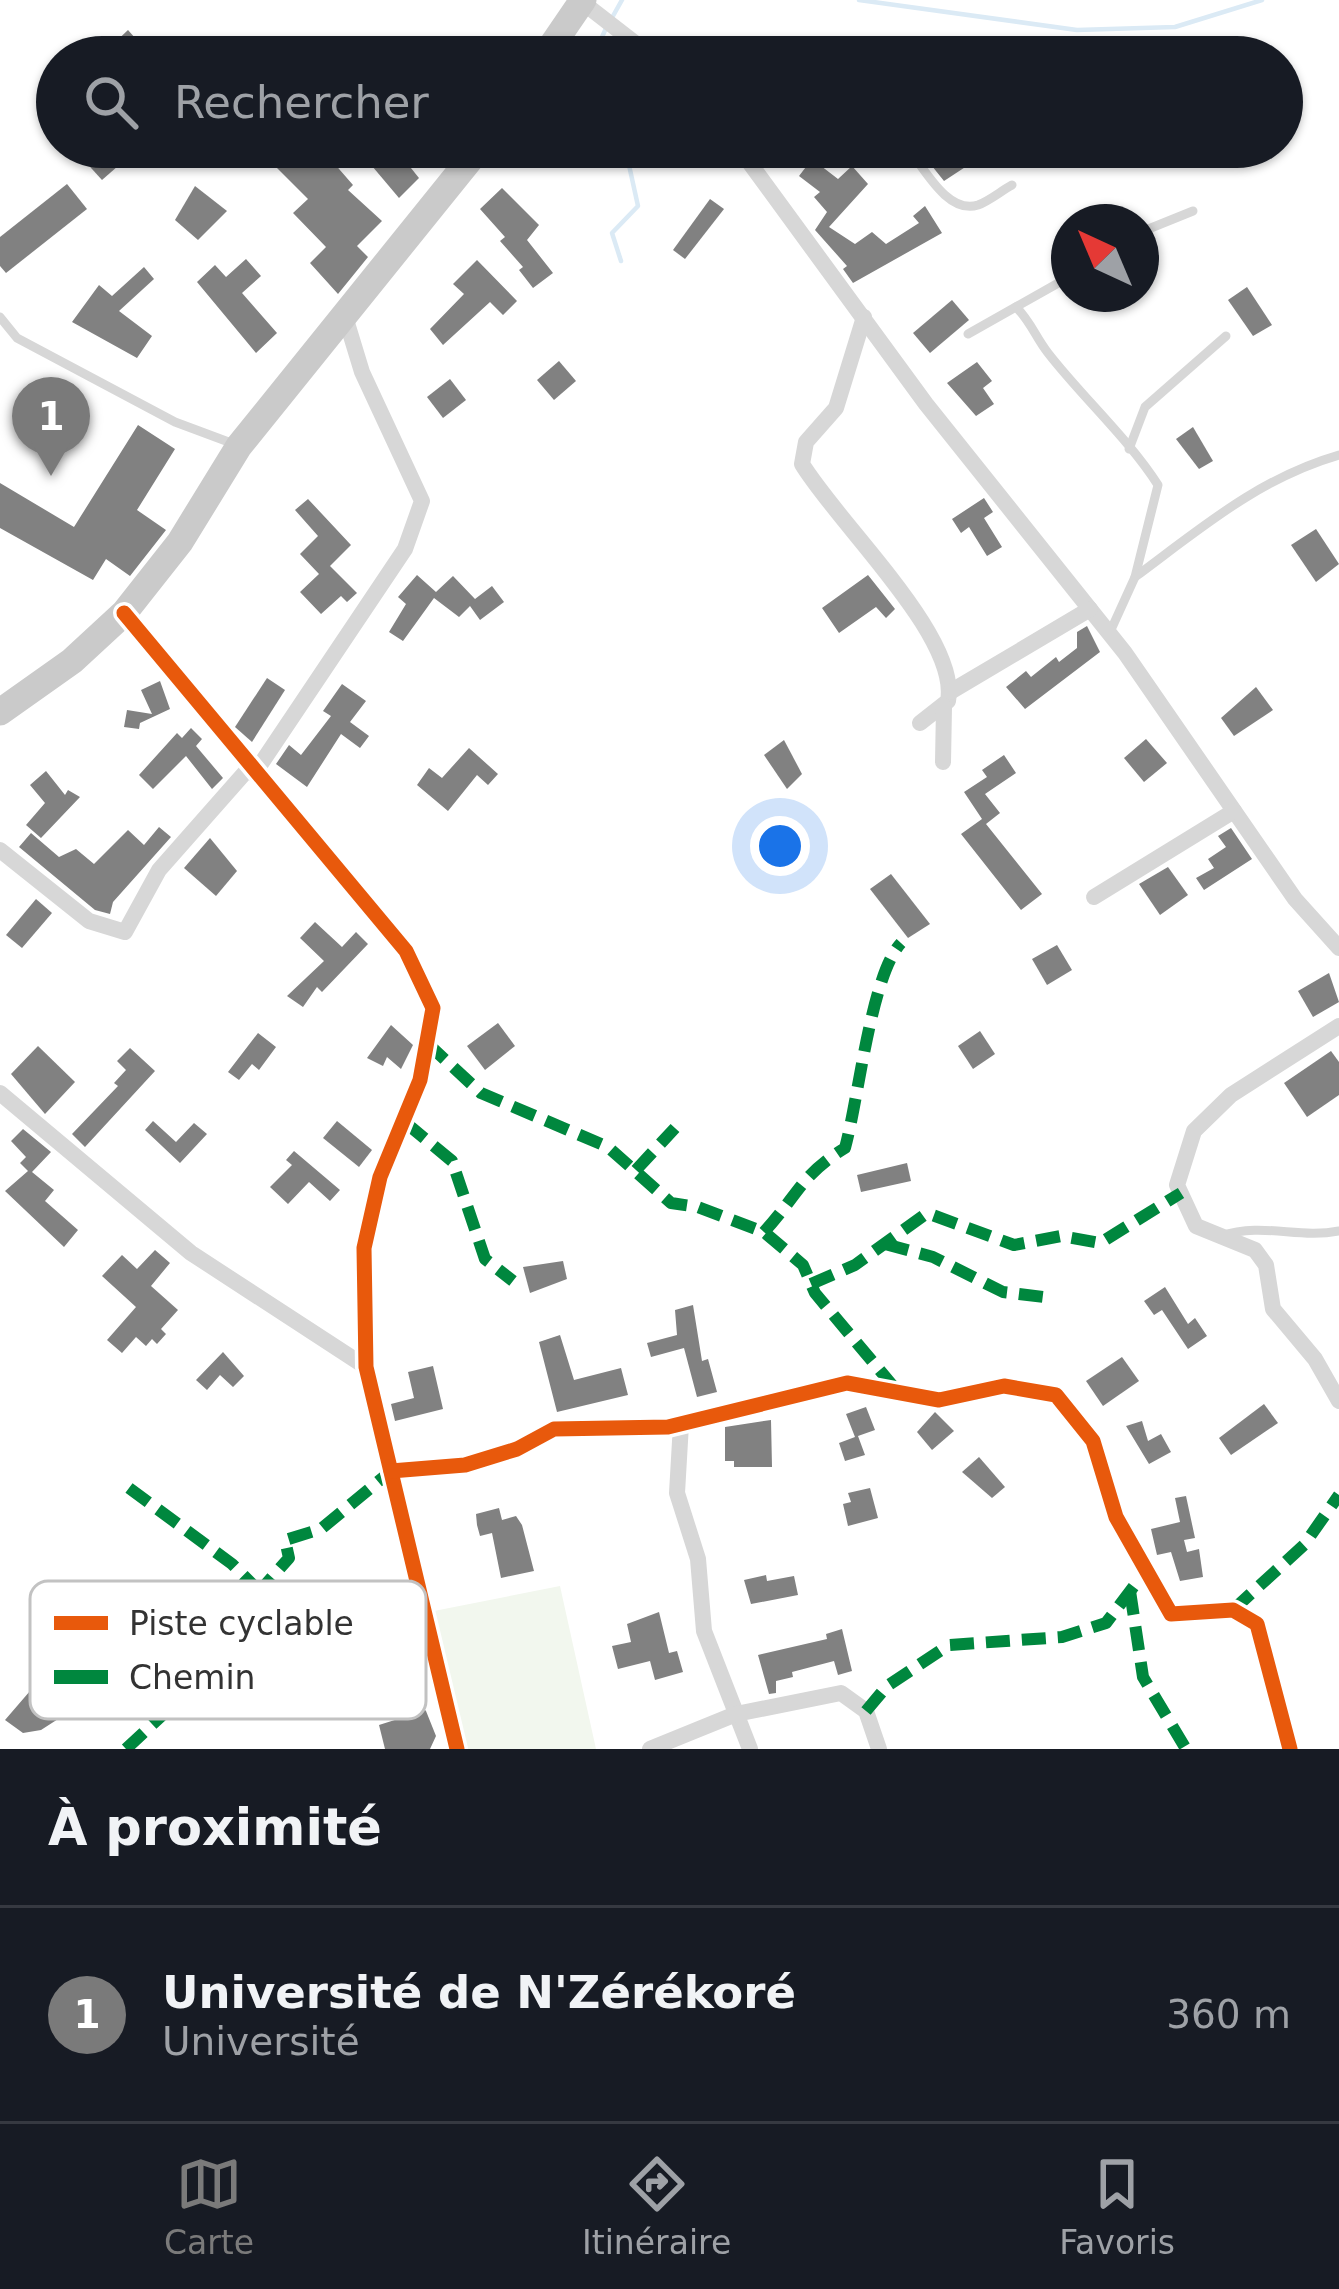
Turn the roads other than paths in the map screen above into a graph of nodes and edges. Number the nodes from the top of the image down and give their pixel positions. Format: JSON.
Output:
{"nodes":[{"id":1,"x":582,"y":1,"type":"edge"},
{"id":2,"x":558,"y":36,"type":"edge"},
{"id":3,"x":626,"y":36,"type":"edge"},
{"id":4,"x":463,"y":168,"type":"edge"},
{"id":5,"x":753,"y":168,"type":"edge"},
{"id":6,"x":924,"y":168,"type":"edge"},
{"id":7,"x":1012,"y":185,"type":"dead end"},
{"id":8,"x":1193,"y":211,"type":"dead end"},
{"id":9,"x":1159,"y":225,"type":"edge"},
{"id":10,"x":1051,"y":287,"type":"edge"},
{"id":11,"x":1016,"y":307,"type":"junction"},
{"id":12,"x":344,"y":313,"type":"junction"},
{"id":13,"x":0,"y":317,"type":"edge"},
{"id":14,"x":863,"y":317,"type":"junction"},
{"id":15,"x":968,"y":334,"type":"dead end"},
{"id":16,"x":1226,"y":336,"type":"dead end"},
{"id":17,"x":239,"y":446,"type":"junction"},
{"id":18,"x":1129,"y":449,"type":"junction"},
{"id":19,"x":1339,"y":455,"type":"edge"},
{"id":20,"x":1135,"y":578,"type":"junction"},
{"id":21,"x":1090,"y":609,"type":"junction"},
{"id":22,"x":124,"y":613,"type":"junction"},
{"id":23,"x":1109,"y":633,"type":"junction"},
{"id":24,"x":947,"y":699,"type":"junction"},
{"id":25,"x":0,"y":712,"type":"edge"},
{"id":26,"x":920,"y":723,"type":"dead end"},
{"id":27,"x":943,"y":762,"type":"dead end"},
{"id":28,"x":252,"y":771,"type":"junction"},
{"id":29,"x":1234,"y":811,"type":"junction"},
{"id":30,"x":0,"y":850,"type":"edge"},
{"id":31,"x":1094,"y":897,"type":"dead end"},
{"id":32,"x":1339,"y":948,"type":"edge"},
{"id":33,"x":1339,"y":1025,"type":"edge"},
{"id":34,"x":0,"y":1093,"type":"edge"},
{"id":35,"x":1339,"y":1232,"type":"edge"},
{"id":36,"x":1220,"y":1236,"type":"junction"},
{"id":37,"x":366,"y":1366,"type":"junction"},
{"id":38,"x":1339,"y":1401,"type":"edge"},
{"id":39,"x":681,"y":1424,"type":"junction"},
{"id":40,"x":391,"y":1472,"type":"junction"},
{"id":41,"x":417,"y":1581,"type":"edge"},
{"id":42,"x":426,"y":1617,"type":"edge"},
{"id":43,"x":736,"y":1714,"type":"junction"},
{"id":44,"x":458,"y":1749,"type":"edge"},
{"id":45,"x":650,"y":1749,"type":"edge"},
{"id":46,"x":750,"y":1749,"type":"edge"},
{"id":47,"x":879,"y":1749,"type":"edge"},
{"id":48,"x":1291,"y":1749,"type":"edge"}],
"edges":[{"from":1,"to":2,"type":"main road"},
{"from":1,"to":3,"type":"street"},
{"from":4,"to":12,"type":"main road"},
{"from":5,"to":14,"type":"street"},
{"from":6,"to":7,"type":"lane"},
{"from":8,"to":9,"type":"lane"},
{"from":10,"to":11,"type":"lane"},
{"from":11,"to":15,"type":"lane"},
{"from":11,"to":18,"type":"lane"},
{"from":12,"to":17,"type":"main road"},
{"from":12,"to":28,"type":"street"},
{"from":13,"to":17,"type":"lane"},
{"from":14,"to":21,"type":"street"},
{"from":14,"to":24,"type":"street"},
{"from":16,"to":18,"type":"lane"},
{"from":17,"to":22,"type":"main road"},
{"from":18,"to":20,"type":"lane"},
{"from":19,"to":20,"type":"lane"},
{"from":20,"to":23,"type":"lane"},
{"from":21,"to":23,"type":"street"},
{"from":21,"to":24,"type":"street"},
{"from":22,"to":25,"type":"main road"},
{"from":22,"to":28,"type":"street"},
{"from":23,"to":29,"type":"street"},
{"from":24,"to":26,"type":"street"},
{"from":24,"to":27,"type":"street"},
{"from":28,"to":30,"type":"street"},
{"from":28,"to":37,"type":"street"},
{"from":29,"to":31,"type":"street"},
{"from":29,"to":32,"type":"street"},
{"from":33,"to":36,"type":"street"},
{"from":34,"to":37,"type":"street"},
{"from":35,"to":36,"type":"lane"},
{"from":36,"to":38,"type":"street"},
{"from":37,"to":40,"type":"street"},
{"from":39,"to":40,"type":"street"},
{"from":39,"to":43,"type":"street"},
{"from":39,"to":48,"type":"street"},
{"from":40,"to":41,"type":"street"},
{"from":42,"to":44,"type":"street"},
{"from":43,"to":45,"type":"street"},
{"from":43,"to":46,"type":"street"},
{"from":43,"to":47,"type":"street"}]}
